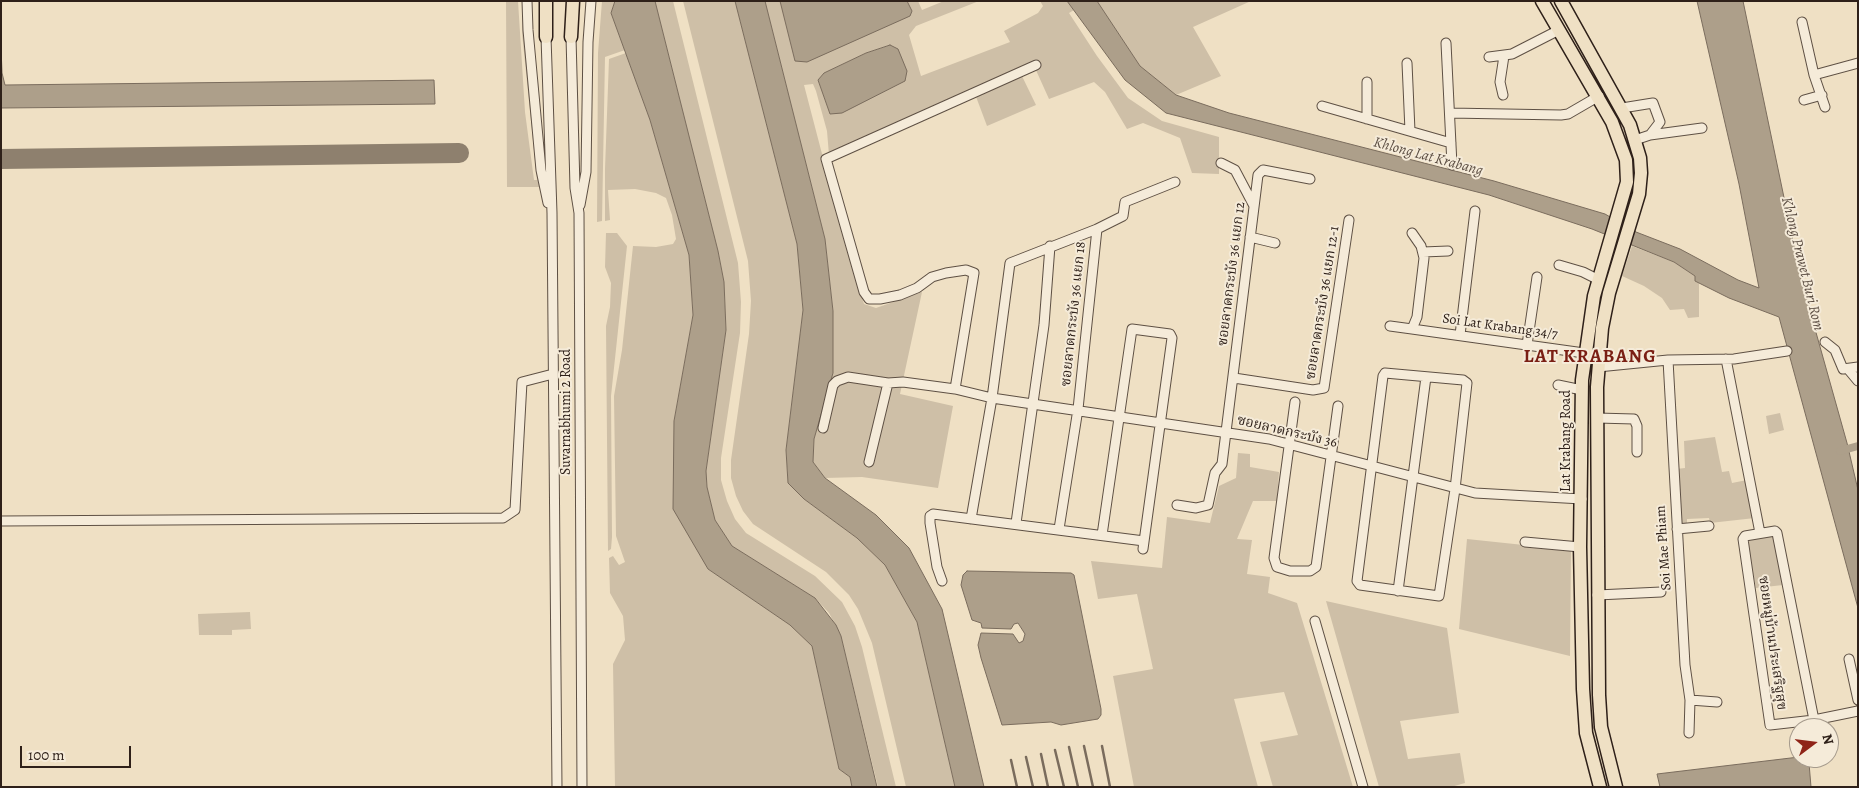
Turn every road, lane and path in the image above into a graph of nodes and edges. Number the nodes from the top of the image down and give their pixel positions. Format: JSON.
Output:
{"nodes":[{"id":1,"x":527,"y":1,"type":"edge"},
{"id":2,"x":546,"y":1,"type":"edge"},
{"id":3,"x":573,"y":1,"type":"edge"},
{"id":4,"x":591,"y":1,"type":"edge"},
{"id":5,"x":1542,"y":1,"type":"edge"},
{"id":6,"x":1561,"y":1,"type":"edge"},
{"id":7,"x":1802,"y":22,"type":"dead end"},
{"id":8,"x":1559,"y":30,"type":"junction"},
{"id":9,"x":546,"y":37,"type":"joint"},
{"id":10,"x":571,"y":37,"type":"joint"},
{"id":11,"x":1446,"y":42,"type":"dead end"},
{"id":12,"x":1504,"y":56,"type":"junction"},
{"id":13,"x":1489,"y":57,"type":"dead end"},
{"id":14,"x":1408,"y":63,"type":"dead end"},
{"id":15,"x":1858,"y":63,"type":"edge"},
{"id":16,"x":1036,"y":65,"type":"dead end"},
{"id":17,"x":1814,"y":75,"type":"junction"},
{"id":18,"x":1367,"y":82,"type":"dead end"},
{"id":19,"x":1503,"y":95,"type":"dead end"},
{"id":20,"x":1822,"y":95,"type":"junction"},
{"id":21,"x":1599,"y":96,"type":"junction"},
{"id":22,"x":1804,"y":100,"type":"dead end"},
{"id":23,"x":1322,"y":106,"type":"dead end"},
{"id":24,"x":1825,"y":107,"type":"dead end"},
{"id":25,"x":1622,"y":108,"type":"junction"},
{"id":26,"x":1450,"y":113,"type":"junction"},
{"id":27,"x":1367,"y":119,"type":"junction"},
{"id":28,"x":1702,"y":128,"type":"dead end"},
{"id":29,"x":1410,"y":131,"type":"junction"},
{"id":30,"x":1650,"y":135,"type":"junction"},
{"id":31,"x":1636,"y":140,"type":"junction"},
{"id":32,"x":1451,"y":143,"type":"junction"},
{"id":33,"x":1221,"y":162,"type":"dead end"},
{"id":34,"x":1452,"y":165,"type":"dead end"},
{"id":35,"x":1310,"y":179,"type":"dead end"},
{"id":36,"x":1175,"y":182,"type":"dead end"},
{"id":37,"x":1254,"y":206,"type":"junction"},
{"id":38,"x":1475,"y":211,"type":"dead end"},
{"id":39,"x":579,"y":212,"type":"junction"},
{"id":40,"x":552,"y":213,"type":"junction"},
{"id":41,"x":1350,"y":220,"type":"dead end"},
{"id":42,"x":1097,"y":229,"type":"junction"},
{"id":43,"x":1412,"y":233,"type":"dead end"},
{"id":44,"x":1250,"y":237,"type":"junction"},
{"id":45,"x":1275,"y":243,"type":"dead end"},
{"id":46,"x":1050,"y":246,"type":"junction"},
{"id":47,"x":1448,"y":251,"type":"dead end"},
{"id":48,"x":1423,"y":252,"type":"junction"},
{"id":49,"x":1558,"y":265,"type":"dead end"},
{"id":50,"x":1600,"y":276,"type":"junction"},
{"id":51,"x":1537,"y":277,"type":"dead end"},
{"id":52,"x":1390,"y":326,"type":"dead end"},
{"id":53,"x":1412,"y":329,"type":"junction"},
{"id":54,"x":1460,"y":335,"type":"junction"},
{"id":55,"x":1825,"y":342,"type":"dead end"},
{"id":56,"x":1527,"y":344,"type":"junction"},
{"id":57,"x":1787,"y":351,"type":"dead end"},
{"id":58,"x":1584,"y":353,"type":"junction"},
{"id":59,"x":1726,"y":359,"type":"junction"},
{"id":60,"x":1668,"y":360,"type":"junction"},
{"id":61,"x":1598,"y":367,"type":"junction"},
{"id":62,"x":1858,"y":367,"type":"edge"},
{"id":63,"x":1848,"y":369,"type":"junction"},
{"id":64,"x":553,"y":374,"type":"junction"},
{"id":65,"x":1426,"y":377,"type":"junction"},
{"id":66,"x":1234,"y":378,"type":"junction"},
{"id":67,"x":1858,"y":381,"type":"edge"},
{"id":68,"x":888,"y":383,"type":"junction"},
{"id":69,"x":1558,"y":385,"type":"dead end"},
{"id":70,"x":954,"y":389,"type":"junction"},
{"id":71,"x":1582,"y":390,"type":"junction"},
{"id":72,"x":992,"y":398,"type":"junction"},
{"id":73,"x":1294,"y":402,"type":"dead end"},
{"id":74,"x":1034,"y":403,"type":"junction"},
{"id":75,"x":1338,"y":406,"type":"dead end"},
{"id":76,"x":1078,"y":409,"type":"junction"},
{"id":77,"x":1118,"y":415,"type":"junction"},
{"id":78,"x":1597,"y":418,"type":"junction"},
{"id":79,"x":1161,"y":421,"type":"junction"},
{"id":80,"x":822,"y":428,"type":"dead end"},
{"id":81,"x":1226,"y":432,"type":"junction"},
{"id":82,"x":1289,"y":444,"type":"junction"},
{"id":83,"x":1637,"y":452,"type":"dead end"},
{"id":84,"x":1330,"y":456,"type":"junction"},
{"id":85,"x":869,"y":462,"type":"dead end"},
{"id":86,"x":1372,"y":466,"type":"junction"},
{"id":87,"x":1413,"y":477,"type":"junction"},
{"id":88,"x":1455,"y":489,"type":"junction"},
{"id":89,"x":1582,"y":499,"type":"junction"},
{"id":90,"x":1597,"y":500,"type":"junction"},
{"id":91,"x":1176,"y":505,"type":"dead end"},
{"id":92,"x":971,"y":518,"type":"junction"},
{"id":93,"x":1,"y":521,"type":"edge"},
{"id":94,"x":1016,"y":523,"type":"junction"},
{"id":95,"x":1709,"y":526,"type":"dead end"},
{"id":96,"x":1058,"y":529,"type":"junction"},
{"id":97,"x":1677,"y":530,"type":"junction"},
{"id":98,"x":1760,"y":533,"type":"junction"},
{"id":99,"x":1102,"y":535,"type":"junction"},
{"id":100,"x":1525,"y":542,"type":"dead end"},
{"id":101,"x":1580,"y":547,"type":"junction"},
{"id":102,"x":942,"y":581,"type":"dead end"},
{"id":103,"x":1398,"y":591,"type":"junction"},
{"id":104,"x":1661,"y":592,"type":"dead end"},
{"id":105,"x":1597,"y":595,"type":"junction"},
{"id":106,"x":1315,"y":621,"type":"dead end"},
{"id":107,"x":1849,"y":659,"type":"dead end"},
{"id":108,"x":1690,"y":700,"type":"junction"},
{"id":109,"x":1858,"y":700,"type":"edge"},
{"id":110,"x":1717,"y":702,"type":"dead end"},
{"id":111,"x":1858,"y":711,"type":"edge"},
{"id":112,"x":1814,"y":718,"type":"edge"},
{"id":113,"x":1824,"y":718,"type":"edge"},
{"id":114,"x":1789,"y":723,"type":"edge"},
{"id":115,"x":1689,"y":734,"type":"dead end"},
{"id":116,"x":557,"y":787,"type":"edge"},
{"id":117,"x":582,"y":787,"type":"edge"},
{"id":118,"x":1363,"y":787,"type":"edge"},
{"id":119,"x":1600,"y":787,"type":"edge"},
{"id":120,"x":1616,"y":787,"type":"edge"}],
"edges":[{"from":1,"to":40,"type":"street"},
{"from":2,"to":9,"type":"main road"},
{"from":3,"to":10,"type":"main road"},
{"from":4,"to":39,"type":"street"},
{"from":5,"to":8,"type":"main road","name":"Lat Krabang Road"},
{"from":6,"to":25,"type":"main road"},
{"from":7,"to":17,"type":"street"},
{"from":8,"to":12,"type":"street"},
{"from":8,"to":21,"type":"main road","name":"Lat Krabang Road"},
{"from":9,"to":40,"type":"street","name":"Suvarnabhumi 2 Road"},
{"from":10,"to":39,"type":"street","name":"Suvarnabhumi 2 Road"},
{"from":11,"to":26,"type":"street"},
{"from":12,"to":13,"type":"street"},
{"from":12,"to":19,"type":"street"},
{"from":14,"to":29,"type":"street"},
{"from":15,"to":17,"type":"street"},
{"from":16,"to":70,"type":"street"},
{"from":17,"to":20,"type":"street"},
{"from":18,"to":27,"type":"street"},
{"from":20,"to":22,"type":"street"},
{"from":20,"to":24,"type":"street"},
{"from":21,"to":26,"type":"street"},
{"from":21,"to":50,"type":"main road","name":"Lat Krabang Road"},
{"from":23,"to":27,"type":"street"},
{"from":25,"to":30,"type":"street"},
{"from":25,"to":31,"type":"main road"},
{"from":26,"to":32,"type":"street"},
{"from":27,"to":29,"type":"street"},
{"from":28,"to":30,"type":"street"},
{"from":29,"to":32,"type":"street"},
{"from":30,"to":31,"type":"street"},
{"from":31,"to":61,"type":"main road"},
{"from":32,"to":34,"type":"street"},
{"from":33,"to":37,"type":"street"},
{"from":35,"to":37,"type":"street","name":"ซอยลาดกระบัง 36 แยก 12"},
{"from":36,"to":42,"type":"street","name":"ซอยลาดกระบัง 36 แยก 18"},
{"from":37,"to":44,"type":"street","name":"ซอยลาดกระบัง 36 แยก 12"},
{"from":38,"to":54,"type":"street"},
{"from":39,"to":117,"type":"street","name":"Suvarnabhumi 2 Road"},
{"from":40,"to":64,"type":"street","name":"Suvarnabhumi 2 Road"},
{"from":41,"to":66,"type":"street","name":"ซอยลาดกระบัง 36 แยก 12-1"},
{"from":42,"to":46,"type":"street"},
{"from":42,"to":76,"type":"street","name":"ซอยลาดกระบัง 36 แยก 18"},
{"from":43,"to":48,"type":"street"},
{"from":44,"to":45,"type":"street"},
{"from":44,"to":66,"type":"street","name":"ซอยลาดกระบัง 36 แยก 12"},
{"from":46,"to":72,"type":"street"},
{"from":46,"to":74,"type":"street"},
{"from":47,"to":48,"type":"street"},
{"from":48,"to":53,"type":"street"},
{"from":49,"to":50,"type":"street"},
{"from":50,"to":58,"type":"main road","name":"Lat Krabang Road"},
{"from":51,"to":56,"type":"street"},
{"from":52,"to":53,"type":"street","name":"Soi Lat Krabang 34/7"},
{"from":53,"to":54,"type":"street","name":"Soi Lat Krabang 34/7"},
{"from":54,"to":56,"type":"street","name":"Soi Lat Krabang 34/7"},
{"from":55,"to":63,"type":"street"},
{"from":56,"to":58,"type":"street","name":"Soi Lat Krabang 34/7"},
{"from":57,"to":59,"type":"street"},
{"from":58,"to":71,"type":"main road","name":"Lat Krabang Road"},
{"from":59,"to":60,"type":"street"},
{"from":59,"to":98,"type":"street"},
{"from":60,"to":61,"type":"street"},
{"from":60,"to":97,"type":"street","name":"Soi Mae Phiam"},
{"from":61,"to":78,"type":"main road"},
{"from":62,"to":63,"type":"street"},
{"from":63,"to":67,"type":"street"},
{"from":64,"to":93,"type":"street"},
{"from":64,"to":116,"type":"street","name":"Suvarnabhumi 2 Road"},
{"from":65,"to":86,"type":"street"},
{"from":65,"to":87,"type":"street"},
{"from":65,"to":88,"type":"street"},
{"from":66,"to":81,"type":"street","name":"ซอยลาดกระบัง 36 แยก 12"},
{"from":68,"to":70,"type":"street","name":"ซอยลาดกระบัง 36"},
{"from":68,"to":80,"type":"street","name":"ซอยลาดกระบัง 36"},
{"from":68,"to":85,"type":"street"},
{"from":69,"to":71,"type":"street"},
{"from":70,"to":72,"type":"street","name":"ซอยลาดกระบัง 36"},
{"from":71,"to":89,"type":"main road","name":"Lat Krabang Road"},
{"from":72,"to":74,"type":"street","name":"ซอยลาดกระบัง 36"},
{"from":72,"to":92,"type":"street"},
{"from":73,"to":82,"type":"street"},
{"from":74,"to":76,"type":"street","name":"ซอยลาดกระบัง 36"},
{"from":74,"to":94,"type":"street"},
{"from":75,"to":84,"type":"street"},
{"from":76,"to":77,"type":"street","name":"ซอยลาดกระบัง 36"},
{"from":76,"to":96,"type":"street","name":"ซอยลาดกระบัง 36 แยก 18"},
{"from":77,"to":79,"type":"street","name":"ซอยลาดกระบัง 36"},
{"from":77,"to":79,"type":"street"},
{"from":77,"to":99,"type":"street"},
{"from":78,"to":83,"type":"street"},
{"from":78,"to":90,"type":"main road"},
{"from":79,"to":81,"type":"street","name":"ซอยลาดกระบัง 36"},
{"from":79,"to":99,"type":"street"},
{"from":81,"to":82,"type":"street","name":"ซอยลาดกระบัง 36"},
{"from":81,"to":91,"type":"street","name":"ซอยลาดกระบัง 36 แยก 12"},
{"from":82,"to":84,"type":"street","name":"ซอยลาดกระบัง 36"},
{"from":82,"to":84,"type":"street"},
{"from":84,"to":86,"type":"street","name":"ซอยลาดกระบัง 36"},
{"from":86,"to":87,"type":"street","name":"ซอยลาดกระบัง 36"},
{"from":86,"to":103,"type":"street"},
{"from":87,"to":88,"type":"street","name":"ซอยลาดกระบัง 36"},
{"from":87,"to":103,"type":"street"},
{"from":88,"to":89,"type":"street","name":"ซอยลาดกระบัง 36"},
{"from":88,"to":103,"type":"street"},
{"from":89,"to":90,"type":"main road"},
{"from":89,"to":101,"type":"main road","name":"Lat Krabang Road"},
{"from":90,"to":105,"type":"main road"},
{"from":92,"to":94,"type":"street"},
{"from":92,"to":102,"type":"street"},
{"from":94,"to":96,"type":"street"},
{"from":95,"to":97,"type":"street"},
{"from":96,"to":99,"type":"street"},
{"from":97,"to":108,"type":"street","name":"Soi Mae Phiam"},
{"from":98,"to":112,"type":"street","name":"ซอยหมู่บ้านประเสริฐสุข"},
{"from":98,"to":114,"type":"street","name":"ซอยหมู่บ้านประเสริฐสุข"},
{"from":100,"to":101,"type":"street"},
{"from":101,"to":119,"type":"main road","name":"Lat Krabang Road"},
{"from":104,"to":105,"type":"street"},
{"from":105,"to":120,"type":"main road"},
{"from":106,"to":118,"type":"street"},
{"from":107,"to":109,"type":"street"},
{"from":108,"to":110,"type":"street"},
{"from":108,"to":115,"type":"street","name":"Soi Mae Phiam"},
{"from":111,"to":113,"type":"street","name":"ซอยหมู่บ้านประเสริฐสุข"}]}
